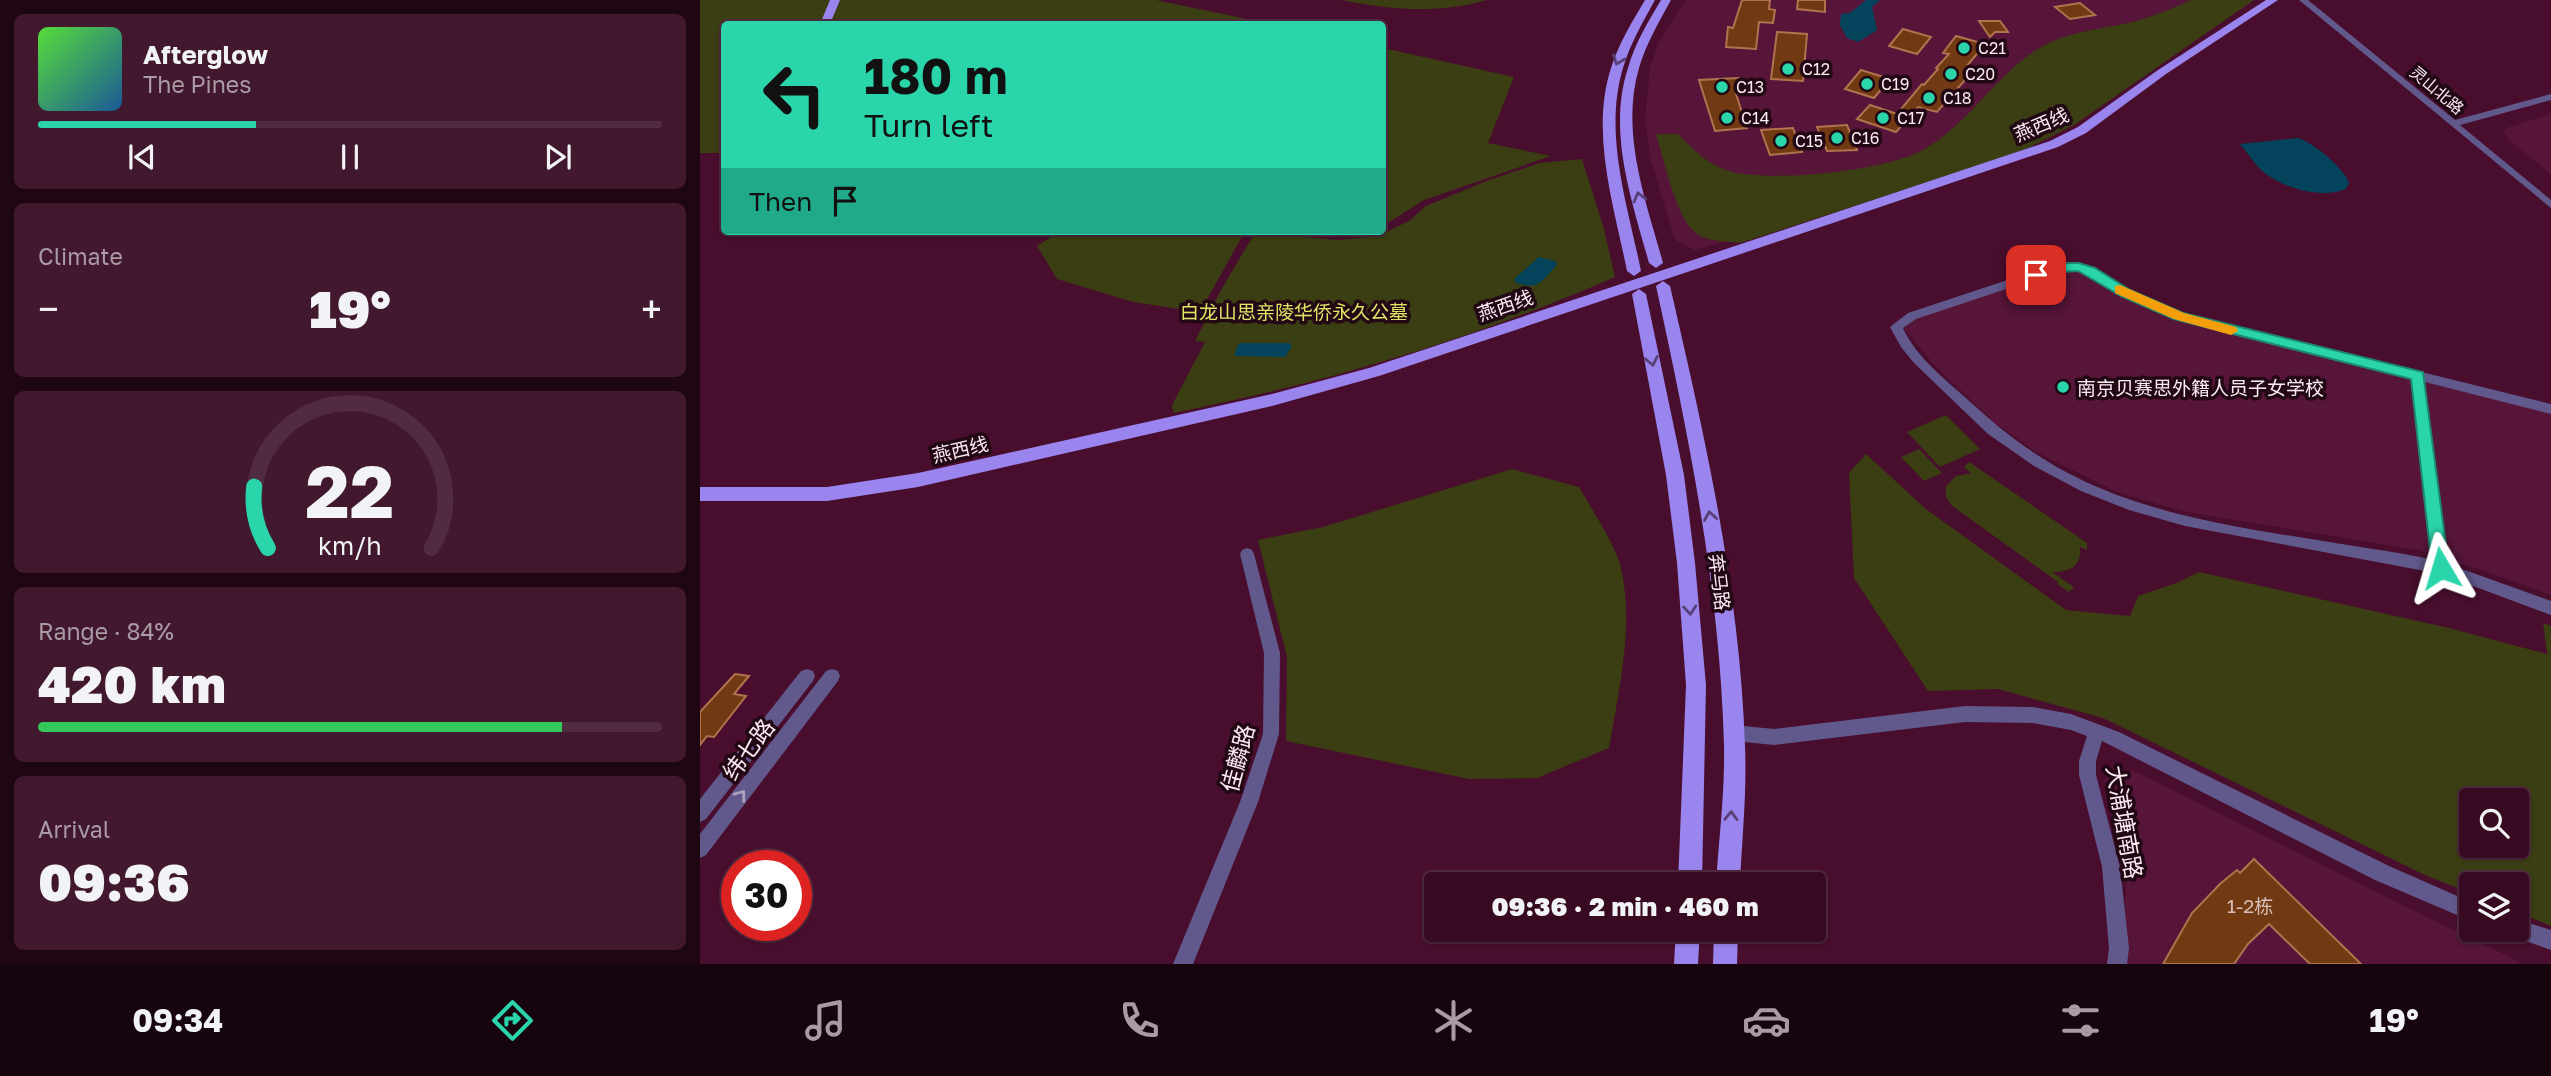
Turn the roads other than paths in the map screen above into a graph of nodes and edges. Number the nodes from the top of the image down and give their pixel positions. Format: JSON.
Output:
{"nodes":[{"id":1,"x":835,"y":0,"type":"edge"},
{"id":2,"x":1650,"y":0,"type":"edge"},
{"id":3,"x":1666,"y":0,"type":"edge"},
{"id":4,"x":2273,"y":0,"type":"edge"},
{"id":5,"x":2303,"y":0,"type":"edge"},
{"id":6,"x":2315,"y":0,"type":"edge"},
{"id":7,"x":826,"y":21,"type":"edge"},
{"id":8,"x":2551,"y":97,"type":"edge"},
{"id":9,"x":2458,"y":123,"type":"junction"},
{"id":10,"x":2551,"y":195,"type":"edge"},
{"id":11,"x":2551,"y":205,"type":"edge"},
{"id":12,"x":1656,"y":263,"type":"dead end"},
{"id":13,"x":1634,"y":271,"type":"dead end"},
{"id":14,"x":1662,"y":286,"type":"dead end"},
{"id":15,"x":1639,"y":294,"type":"dead end"},
{"id":16,"x":2418,"y":376,"type":"junction"},
{"id":17,"x":2551,"y":409,"type":"edge"},
{"id":18,"x":700,"y":494,"type":"edge"},
{"id":19,"x":1247,"y":554,"type":"dead end"},
{"id":20,"x":2441,"y":568,"type":"junction"},
{"id":21,"x":2551,"y":608,"type":"edge"},
{"id":22,"x":807,"y":676,"type":"dead end"},
{"id":23,"x":832,"y":676,"type":"dead end"},
{"id":24,"x":2097,"y":732,"type":"junction"},
{"id":25,"x":1734,"y":733,"type":"junction"},
{"id":26,"x":700,"y":813,"type":"edge"},
{"id":27,"x":700,"y":849,"type":"edge"},
{"id":28,"x":1690,"y":872,"type":"edge"},
{"id":29,"x":1728,"y":872,"type":"edge"},
{"id":30,"x":2459,"y":907,"type":"edge"},
{"id":31,"x":2529,"y":932,"type":"edge"},
{"id":32,"x":2551,"y":940,"type":"edge"},
{"id":33,"x":1687,"y":942,"type":"edge"},
{"id":34,"x":1725,"y":942,"type":"edge"},
{"id":35,"x":1183,"y":964,"type":"edge"},
{"id":36,"x":1686,"y":964,"type":"edge"},
{"id":37,"x":1724,"y":964,"type":"edge"},
{"id":38,"x":2117,"y":964,"type":"edge"}],
"edges":[{"from":1,"to":7,"type":"main road"},
{"from":2,"to":13,"type":"main road","one_way":true},
{"from":12,"to":3,"type":"main road","one_way":true},
{"from":4,"to":18,"type":"main road","name":"燕西线"},
{"from":5,"to":9,"type":"street","name":"灵山北路"},
{"from":6,"to":9,"type":"street","name":"灵山北路"},
{"from":8,"to":9,"type":"street"},
{"from":9,"to":10,"type":"street","name":"灵山北路"},
{"from":9,"to":11,"type":"street","name":"灵山北路"},
{"from":25,"to":14,"type":"main road","name":"奔马路","one_way":true},
{"from":15,"to":28,"type":"main road","name":"奔马路","one_way":true},
{"from":16,"to":17,"type":"street"},
{"from":16,"to":20,"type":"street"},
{"from":16,"to":20,"type":"street"},
{"from":19,"to":35,"type":"street","name":"佳麟路"},
{"from":20,"to":21,"type":"street"},
{"from":22,"to":26,"type":"street","name":"纬七路"},
{"from":27,"to":23,"type":"street","name":"纬七路","one_way":true},
{"from":24,"to":25,"type":"street"},
{"from":24,"to":30,"type":"street"},
{"from":24,"to":38,"type":"street","name":"大浦塘南路"},
{"from":29,"to":25,"type":"main road","name":"奔马路","one_way":true},
{"from":31,"to":32,"type":"street"},
{"from":33,"to":36,"type":"main road"},
{"from":34,"to":37,"type":"main road"}]}
